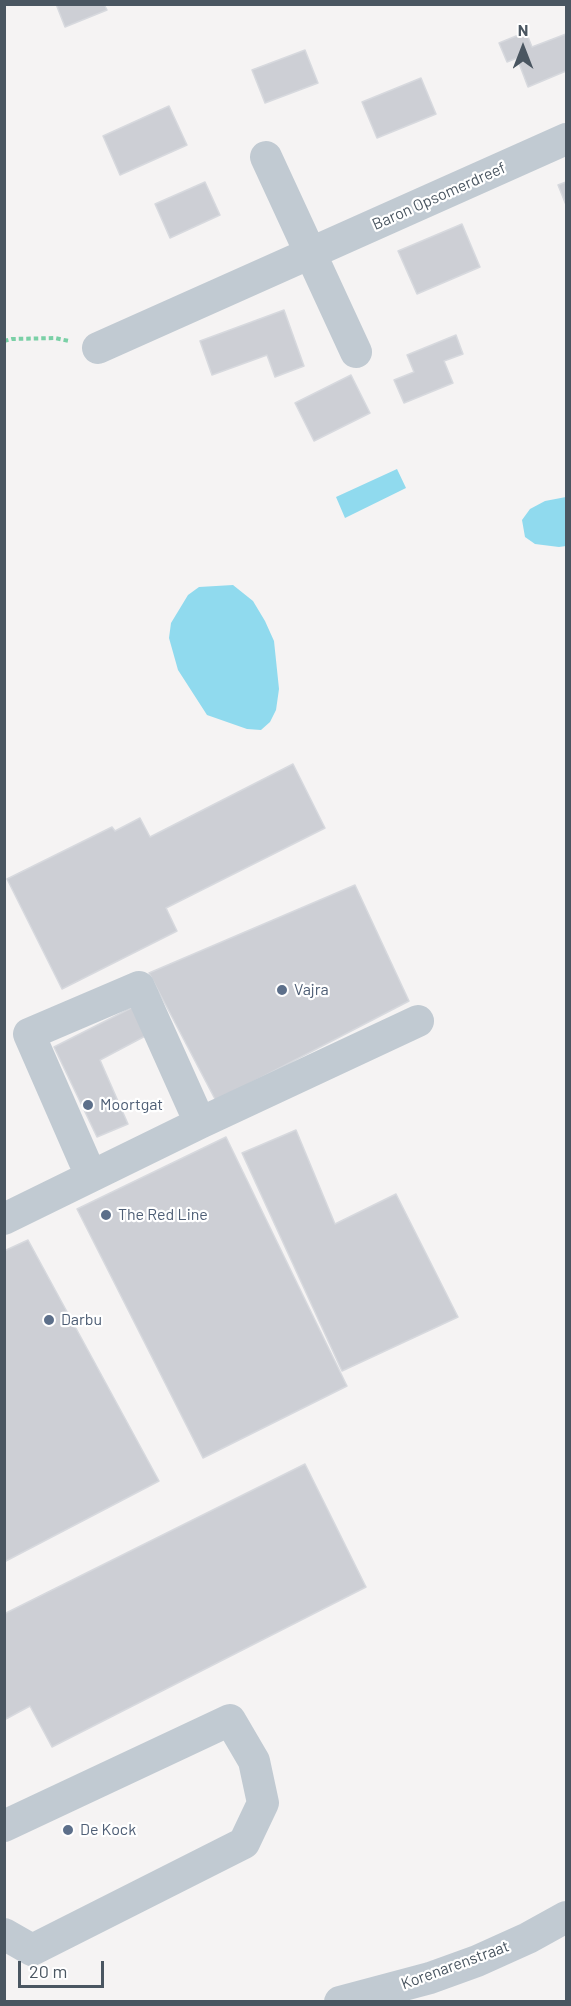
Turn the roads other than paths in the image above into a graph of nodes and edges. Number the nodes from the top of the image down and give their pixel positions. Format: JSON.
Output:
{"nodes":[{"id":1,"x":567,"y":139,"type":"edge"},
{"id":2,"x":266,"y":157,"type":"dead end"},
{"id":3,"x":311,"y":253,"type":"junction"},
{"id":4,"x":98,"y":348,"type":"road end"},
{"id":5,"x":356,"y":352,"type":"dead end"},
{"id":6,"x":418,"y":1021,"type":"dead end"},
{"id":7,"x":200,"y":1123,"type":"junction"},
{"id":8,"x":91,"y":1176,"type":"junction"},
{"id":9,"x":4,"y":1219,"type":"edge"},
{"id":10,"x":4,"y":1826,"type":"edge"},
{"id":11,"x":567,"y":1917,"type":"edge"},
{"id":12,"x":4,"y":1934,"type":"edge"},
{"id":13,"x":340,"y":2001,"type":"edge"}],
"edges":[{"from":1,"to":3,"type":"street","name":"Baron Opsomerdreef"},
{"from":2,"to":3,"type":"street"},
{"from":3,"to":4,"type":"street","name":"Baron Opsomerdreef"},
{"from":3,"to":5,"type":"street"},
{"from":6,"to":7,"type":"street"},
{"from":7,"to":8,"type":"street"},
{"from":7,"to":8,"type":"street"},
{"from":8,"to":9,"type":"street"},
{"from":10,"to":12,"type":"street"},
{"from":11,"to":13,"type":"street","name":"Korenarenstraat"}]}
